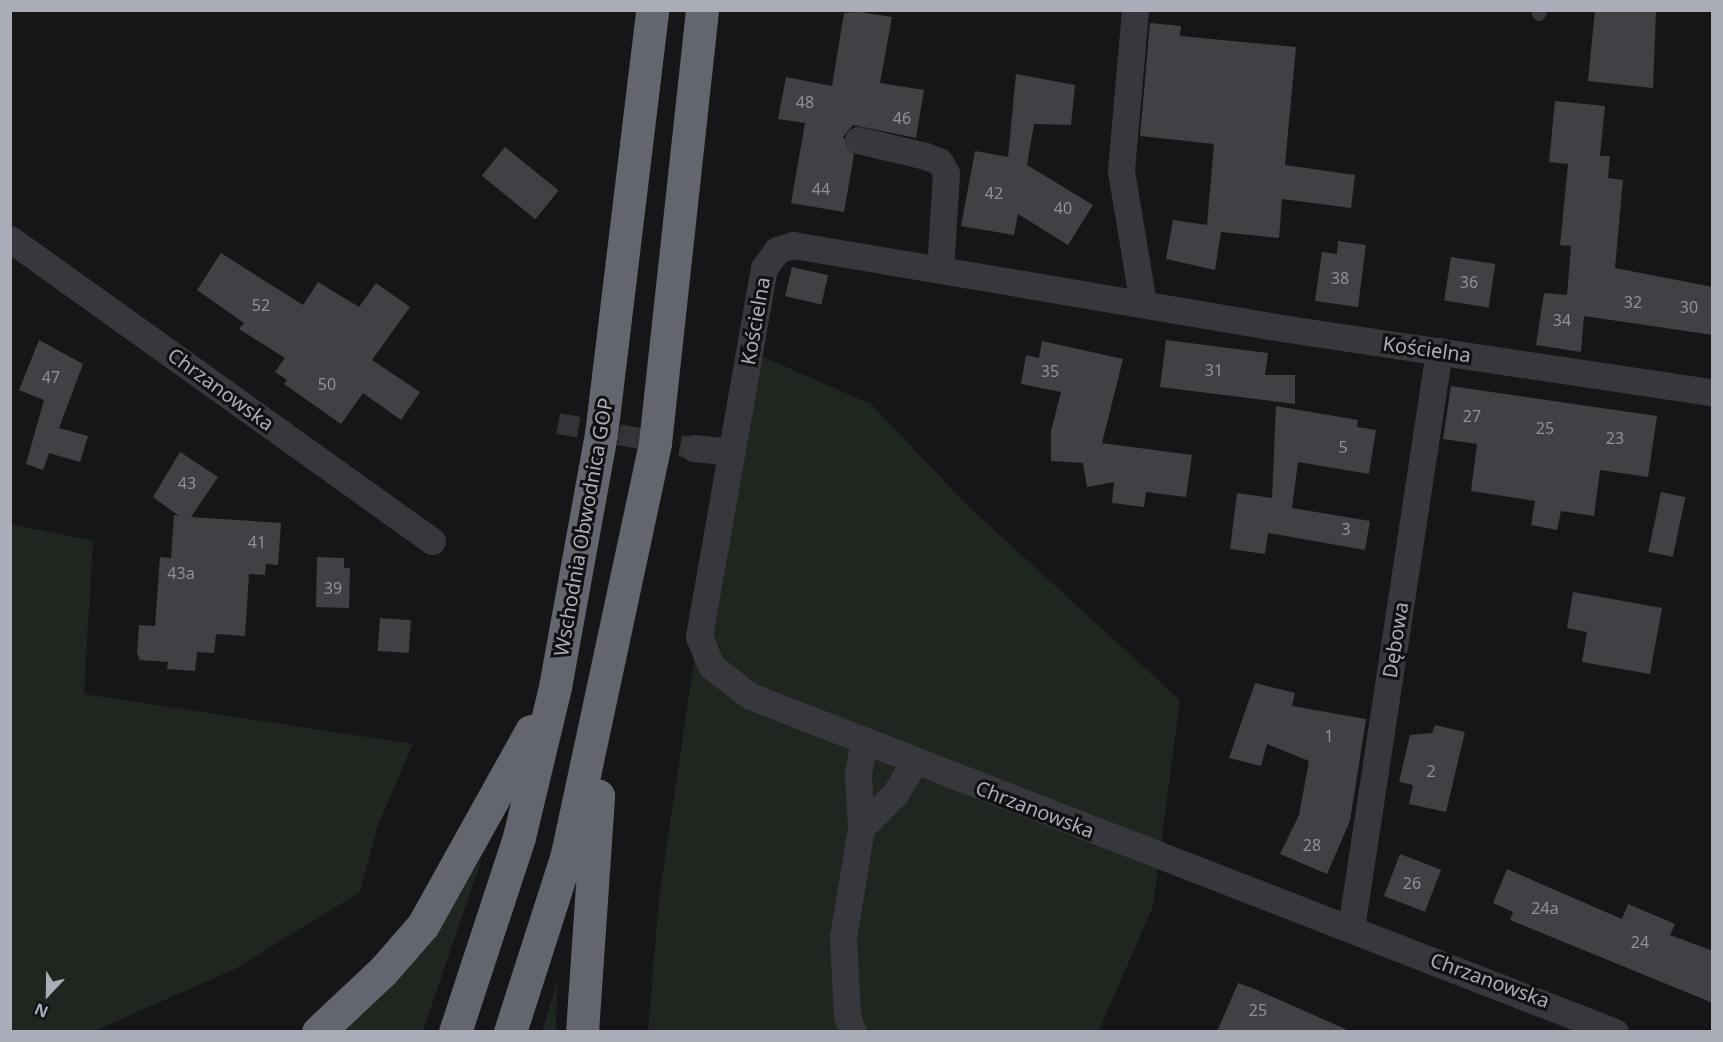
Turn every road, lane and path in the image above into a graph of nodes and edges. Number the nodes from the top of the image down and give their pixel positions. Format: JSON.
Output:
{"nodes":[{"id":1,"x":652,"y":10,"type":"edge"},
{"id":2,"x":702,"y":10,"type":"edge"},
{"id":3,"x":1135,"y":10,"type":"edge"},
{"id":4,"x":858,"y":140,"type":"dead end"},
{"id":5,"x":10,"y":239,"type":"edge"},
{"id":6,"x":940,"y":270,"type":"junction"},
{"id":7,"x":1143,"y":304,"type":"junction"},
{"id":8,"x":1439,"y":351,"type":"junction"},
{"id":9,"x":1713,"y":392,"type":"edge"},
{"id":10,"x":694,"y":448,"type":"tunnel mouth"},
{"id":11,"x":732,"y":452,"type":"junction"},
{"id":12,"x":432,"y":541,"type":"dead end"},
{"id":13,"x":555,"y":687,"type":"junction"},
{"id":14,"x":605,"y":693,"type":"junction"},
{"id":15,"x":864,"y":741,"type":"junction"},
{"id":16,"x":914,"y":762,"type":"junction"},
{"id":17,"x":861,"y":828,"type":"junction"},
{"id":18,"x":1351,"y":928,"type":"junction"},
{"id":19,"x":1570,"y":1021,"type":"edge"},
{"id":20,"x":318,"y":1032,"type":"edge"},
{"id":21,"x":455,"y":1032,"type":"edge"},
{"id":22,"x":510,"y":1032,"type":"edge"},
{"id":23,"x":582,"y":1032,"type":"edge"},
{"id":24,"x":853,"y":1032,"type":"edge"},
{"id":25,"x":1615,"y":1032,"type":"edge"}],
"edges":[{"from":1,"to":13,"type":"highway","name":"Wschodnia Obwodnica GOP"},
{"from":2,"to":14,"type":"highway"},
{"from":3,"to":7,"type":"street"},
{"from":4,"to":6,"type":"street"},
{"from":5,"to":12,"type":"street","name":"Chrzanowska"},
{"from":6,"to":7,"type":"street","name":"Kościelna"},
{"from":6,"to":11,"type":"street","name":"Kościelna"},
{"from":7,"to":8,"type":"street","name":"Kościelna"},
{"from":8,"to":9,"type":"street","name":"Kościelna"},
{"from":8,"to":18,"type":"street","name":"Dębowa"},
{"from":10,"to":11,"type":"street"},
{"from":11,"to":15,"type":"street","name":"Chrzanowska"},
{"from":13,"to":20,"type":"highway"},
{"from":13,"to":21,"type":"highway","name":"Wschodnia Obwodnica GOP"},
{"from":14,"to":22,"type":"highway"},
{"from":14,"to":23,"type":"highway"},
{"from":15,"to":16,"type":"street","name":"Chrzanowska"},
{"from":15,"to":17,"type":"street"},
{"from":16,"to":17,"type":"street"},
{"from":16,"to":18,"type":"street","name":"Chrzanowska"},
{"from":17,"to":24,"type":"street"},
{"from":18,"to":19,"type":"street","name":"Chrzanowska"},
{"from":19,"to":25,"type":"street","name":"Chrzanowska"}]}
